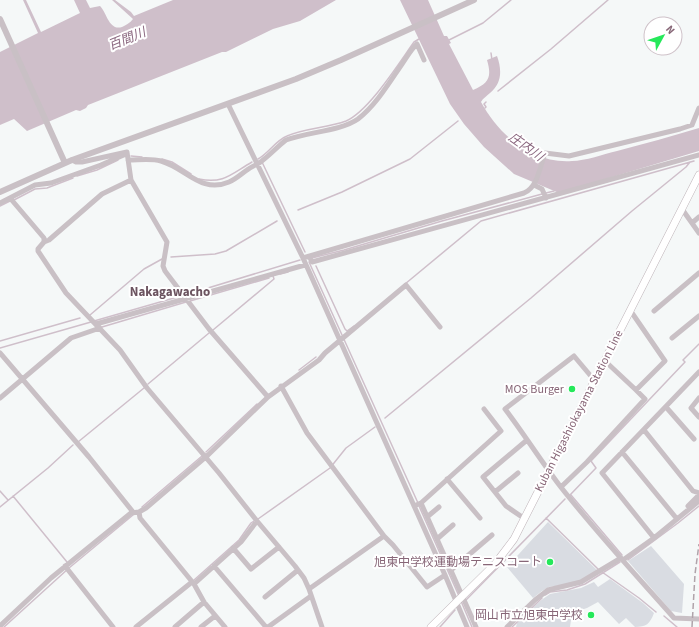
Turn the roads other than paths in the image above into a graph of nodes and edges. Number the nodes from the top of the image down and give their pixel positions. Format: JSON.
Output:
{"nodes":[{"id":1,"x":474,"y":0,"type":"edge"},
{"id":2,"x":0,"y":19,"type":"edge"},
{"id":3,"x":424,"y":60,"type":"dead end"},
{"id":4,"x":228,"y":104,"type":"junction"},
{"id":5,"x":699,"y":108,"type":"edge"},
{"id":6,"x":127,"y":154,"type":"junction"},
{"id":7,"x":699,"y":155,"type":"edge"},
{"id":8,"x":72,"y":160,"type":"junction"},
{"id":9,"x":128,"y":160,"type":"junction"},
{"id":10,"x":260,"y":162,"type":"junction"},
{"id":11,"x":65,"y":163,"type":"junction"},
{"id":12,"x":699,"y":175,"type":"edge"},
{"id":13,"x":131,"y":180,"type":"junction"},
{"id":14,"x":534,"y":184,"type":"junction"},
{"id":15,"x":0,"y":192,"type":"edge"},
{"id":16,"x":545,"y":195,"type":"junction"},
{"id":17,"x":12,"y":200,"type":"junction"},
{"id":18,"x":0,"y":203,"type":"edge"},
{"id":19,"x":682,"y":209,"type":"junction"},
{"id":20,"x":699,"y":217,"type":"edge"},
{"id":21,"x":692,"y":223,"type":"junction"},
{"id":22,"x":699,"y":233,"type":"edge"},
{"id":23,"x":44,"y":242,"type":"junction"},
{"id":24,"x":309,"y":256,"type":"junction"},
{"id":25,"x":302,"y":258,"type":"junction"},
{"id":26,"x":305,"y":265,"type":"junction"},
{"id":27,"x":699,"y":273,"type":"edge"},
{"id":28,"x":185,"y":298,"type":"junction"},
{"id":29,"x":630,"y":310,"type":"junction"},
{"id":30,"x":654,"y":311,"type":"dead end"},
{"id":31,"x":699,"y":316,"type":"edge"},
{"id":32,"x":95,"y":324,"type":"junction"},
{"id":33,"x":440,"y":327,"type":"dead end"},
{"id":34,"x":672,"y":338,"type":"dead end"},
{"id":35,"x":342,"y":339,"type":"junction"},
{"id":36,"x":0,"y":353,"type":"edge"},
{"id":37,"x":605,"y":361,"type":"junction"},
{"id":38,"x":699,"y":372,"type":"edge"},
{"id":39,"x":23,"y":379,"type":"junction"},
{"id":40,"x":595,"y":381,"type":"junction"},
{"id":41,"x":282,"y":386,"type":"junction"},
{"id":42,"x":636,"y":390,"type":"junction"},
{"id":43,"x":268,"y":397,"type":"junction"},
{"id":44,"x":0,"y":398,"type":"edge"},
{"id":45,"x":699,"y":398,"type":"edge"},
{"id":46,"x":666,"y":407,"type":"junction"},
{"id":47,"x":484,"y":409,"type":"dead end"},
{"id":48,"x":699,"y":417,"type":"edge"},
{"id":49,"x":644,"y":430,"type":"junction"},
{"id":50,"x":694,"y":439,"type":"dead end"},
{"id":51,"x":527,"y":440,"type":"junction"},
{"id":52,"x":622,"y":452,"type":"junction"},
{"id":53,"x":206,"y":457,"type":"junction"},
{"id":54,"x":549,"y":471,"type":"junction"},
{"id":55,"x":518,"y":473,"type":"dead end"},
{"id":56,"x":447,"y":479,"type":"junction"},
{"id":57,"x":561,"y":487,"type":"junction"},
{"id":58,"x":495,"y":492,"type":"junction"},
{"id":59,"x":699,"y":494,"type":"edge"},
{"id":60,"x":699,"y":501,"type":"edge"},
{"id":61,"x":418,"y":505,"type":"junction"},
{"id":62,"x":438,"y":507,"type":"dead end"},
{"id":63,"x":136,"y":512,"type":"junction"},
{"id":64,"x":683,"y":514,"type":"junction"},
{"id":65,"x":428,"y":517,"type":"junction"},
{"id":66,"x":480,"y":518,"type":"dead end"},
{"id":67,"x":525,"y":519,"type":"junction"},
{"id":68,"x":677,"y":519,"type":"junction"},
{"id":69,"x":256,"y":520,"type":"junction"},
{"id":70,"x":453,"y":525,"type":"dead end"},
{"id":71,"x":492,"y":535,"type":"dead end"},
{"id":72,"x":384,"y":536,"type":"junction"},
{"id":73,"x":654,"y":538,"type":"junction"},
{"id":74,"x":437,"y":539,"type":"junction"},
{"id":75,"x":279,"y":547,"type":"junction"},
{"id":76,"x":233,"y":548,"type":"junction"},
{"id":77,"x":622,"y":559,"type":"junction"},
{"id":78,"x":214,"y":566,"type":"junction"},
{"id":79,"x":67,"y":568,"type":"junction"},
{"id":80,"x":298,"y":570,"type":"junction"},
{"id":81,"x":451,"y":570,"type":"junction"},
{"id":82,"x":445,"y":575,"type":"junction"},
{"id":83,"x":193,"y":583,"type":"junction"},
{"id":84,"x":309,"y":589,"type":"junction"},
{"id":85,"x":311,"y":596,"type":"junction"},
{"id":86,"x":265,"y":597,"type":"dead end"},
{"id":87,"x":461,"y":599,"type":"junction"},
{"id":88,"x":204,"y":602,"type":"junction"},
{"id":89,"x":215,"y":616,"type":"junction"},
{"id":90,"x":699,"y":619,"type":"edge"},
{"id":91,"x":0,"y":626,"type":"edge"},
{"id":92,"x":320,"y":626,"type":"edge"},
{"id":93,"x":113,"y":627,"type":"edge"},
{"id":94,"x":136,"y":627,"type":"edge"},
{"id":95,"x":175,"y":627,"type":"edge"},
{"id":96,"x":201,"y":627,"type":"edge"},
{"id":97,"x":225,"y":627,"type":"edge"},
{"id":98,"x":267,"y":627,"type":"edge"},
{"id":99,"x":431,"y":627,"type":"edge"},
{"id":100,"x":467,"y":627,"type":"edge"},
{"id":101,"x":476,"y":627,"type":"edge"},
{"id":102,"x":507,"y":627,"type":"edge"}],
"edges":[{"from":1,"to":4,"type":"street"},
{"from":2,"to":11,"type":"street"},
{"from":3,"to":10,"type":"street"},
{"from":4,"to":8,"type":"street"},
{"from":4,"to":10,"type":"street"},
{"from":5,"to":14,"type":"street"},
{"from":6,"to":8,"type":"street"},
{"from":6,"to":9,"type":"street"},
{"from":6,"to":17,"type":"street"},
{"from":7,"to":16,"type":"street"},
{"from":8,"to":11,"type":"street"},
{"from":9,"to":10,"type":"street"},
{"from":9,"to":13,"type":"street"},
{"from":10,"to":25,"type":"street"},
{"from":11,"to":15,"type":"street"},
{"from":12,"to":19,"type":"main road","name":"Kuban Higashiokayama Station Line"},
{"from":13,"to":23,"type":"street"},
{"from":13,"to":28,"type":"street"},
{"from":14,"to":16,"type":"street"},
{"from":14,"to":24,"type":"street"},
{"from":16,"to":24,"type":"street"},
{"from":17,"to":18,"type":"street"},
{"from":17,"to":23,"type":"street"},
{"from":19,"to":21,"type":"street"},
{"from":19,"to":29,"type":"main road","name":"Kuban Higashiokayama Station Line"},
{"from":20,"to":21,"type":"street"},
{"from":21,"to":22,"type":"street"},
{"from":23,"to":32,"type":"street"},
{"from":24,"to":25,"type":"street"},
{"from":25,"to":26,"type":"street"},
{"from":26,"to":28,"type":"street"},
{"from":26,"to":35,"type":"street"},
{"from":27,"to":30,"type":"street"},
{"from":28,"to":32,"type":"street"},
{"from":28,"to":43,"type":"street"},
{"from":29,"to":37,"type":"main road","name":"Kuban Higashiokayama Station Line"},
{"from":29,"to":42,"type":"street"},
{"from":31,"to":34,"type":"street"},
{"from":32,"to":39,"type":"street"},
{"from":32,"to":53,"type":"street"},
{"from":33,"to":35,"type":"street"},
{"from":35,"to":41,"type":"street"},
{"from":35,"to":61,"type":"street"},
{"from":36,"to":39,"type":"street"},
{"from":37,"to":40,"type":"main road","name":"Kuban Higashiokayama Station Line"},
{"from":37,"to":42,"type":"street"},
{"from":38,"to":46,"type":"street"},
{"from":39,"to":44,"type":"street"},
{"from":39,"to":63,"type":"street"},
{"from":40,"to":51,"type":"street"},
{"from":40,"to":54,"type":"main road","name":"Kuban Higashiokayama Station Line"},
{"from":41,"to":43,"type":"street"},
{"from":41,"to":72,"type":"street"},
{"from":42,"to":57,"type":"street"},
{"from":43,"to":53,"type":"street"},
{"from":45,"to":48,"type":"street"},
{"from":46,"to":49,"type":"street"},
{"from":46,"to":50,"type":"street"},
{"from":47,"to":56,"type":"street"},
{"from":49,"to":52,"type":"street"},
{"from":49,"to":59,"type":"street"},
{"from":51,"to":54,"type":"street"},
{"from":51,"to":58,"type":"street"},
{"from":52,"to":68,"type":"street"},
{"from":52,"to":73,"type":"street"},
{"from":53,"to":63,"type":"street"},
{"from":53,"to":69,"type":"street"},
{"from":54,"to":57,"type":"street"},
{"from":54,"to":67,"type":"main road","name":"Kuban Higashiokayama Station Line"},
{"from":55,"to":58,"type":"street"},
{"from":56,"to":61,"type":"street"},
{"from":56,"to":66,"type":"street"},
{"from":57,"to":77,"type":"street"},
{"from":58,"to":67,"type":"street"},
{"from":59,"to":64,"type":"street"},
{"from":60,"to":64,"type":"street"},
{"from":61,"to":65,"type":"street"},
{"from":61,"to":82,"type":"street"},
{"from":62,"to":65,"type":"street"},
{"from":63,"to":79,"type":"street"},
{"from":63,"to":83,"type":"street"},
{"from":64,"to":68,"type":"street"},
{"from":65,"to":74,"type":"street"},
{"from":67,"to":87,"type":"main road","name":"Kuban Higashiokayama Station Line"},
{"from":68,"to":73,"type":"street"},
{"from":69,"to":75,"type":"street"},
{"from":69,"to":76,"type":"street"},
{"from":70,"to":74,"type":"street"},
{"from":71,"to":81,"type":"street"},
{"from":72,"to":82,"type":"street"},
{"from":72,"to":84,"type":"street"},
{"from":73,"to":77,"type":"street"},
{"from":74,"to":81,"type":"street"},
{"from":75,"to":76,"type":"street"},
{"from":75,"to":80,"type":"street"},
{"from":76,"to":78,"type":"street"},
{"from":77,"to":90,"type":"street"},
{"from":77,"to":102,"type":"street"},
{"from":78,"to":83,"type":"street"},
{"from":78,"to":98,"type":"street"},
{"from":79,"to":91,"type":"street"},
{"from":79,"to":93,"type":"street"},
{"from":80,"to":84,"type":"street"},
{"from":80,"to":86,"type":"street"},
{"from":81,"to":87,"type":"street"},
{"from":82,"to":87,"type":"street"},
{"from":83,"to":88,"type":"street"},
{"from":83,"to":94,"type":"street"},
{"from":84,"to":85,"type":"street"},
{"from":85,"to":92,"type":"street"},
{"from":85,"to":98,"type":"street"},
{"from":87,"to":99,"type":"main road","name":"Kuban Higashiokayama Station Line"},
{"from":87,"to":100,"type":"street"},
{"from":87,"to":101,"type":"street"},
{"from":88,"to":89,"type":"street"},
{"from":88,"to":95,"type":"street"},
{"from":89,"to":96,"type":"street"},
{"from":89,"to":97,"type":"street"}]}
